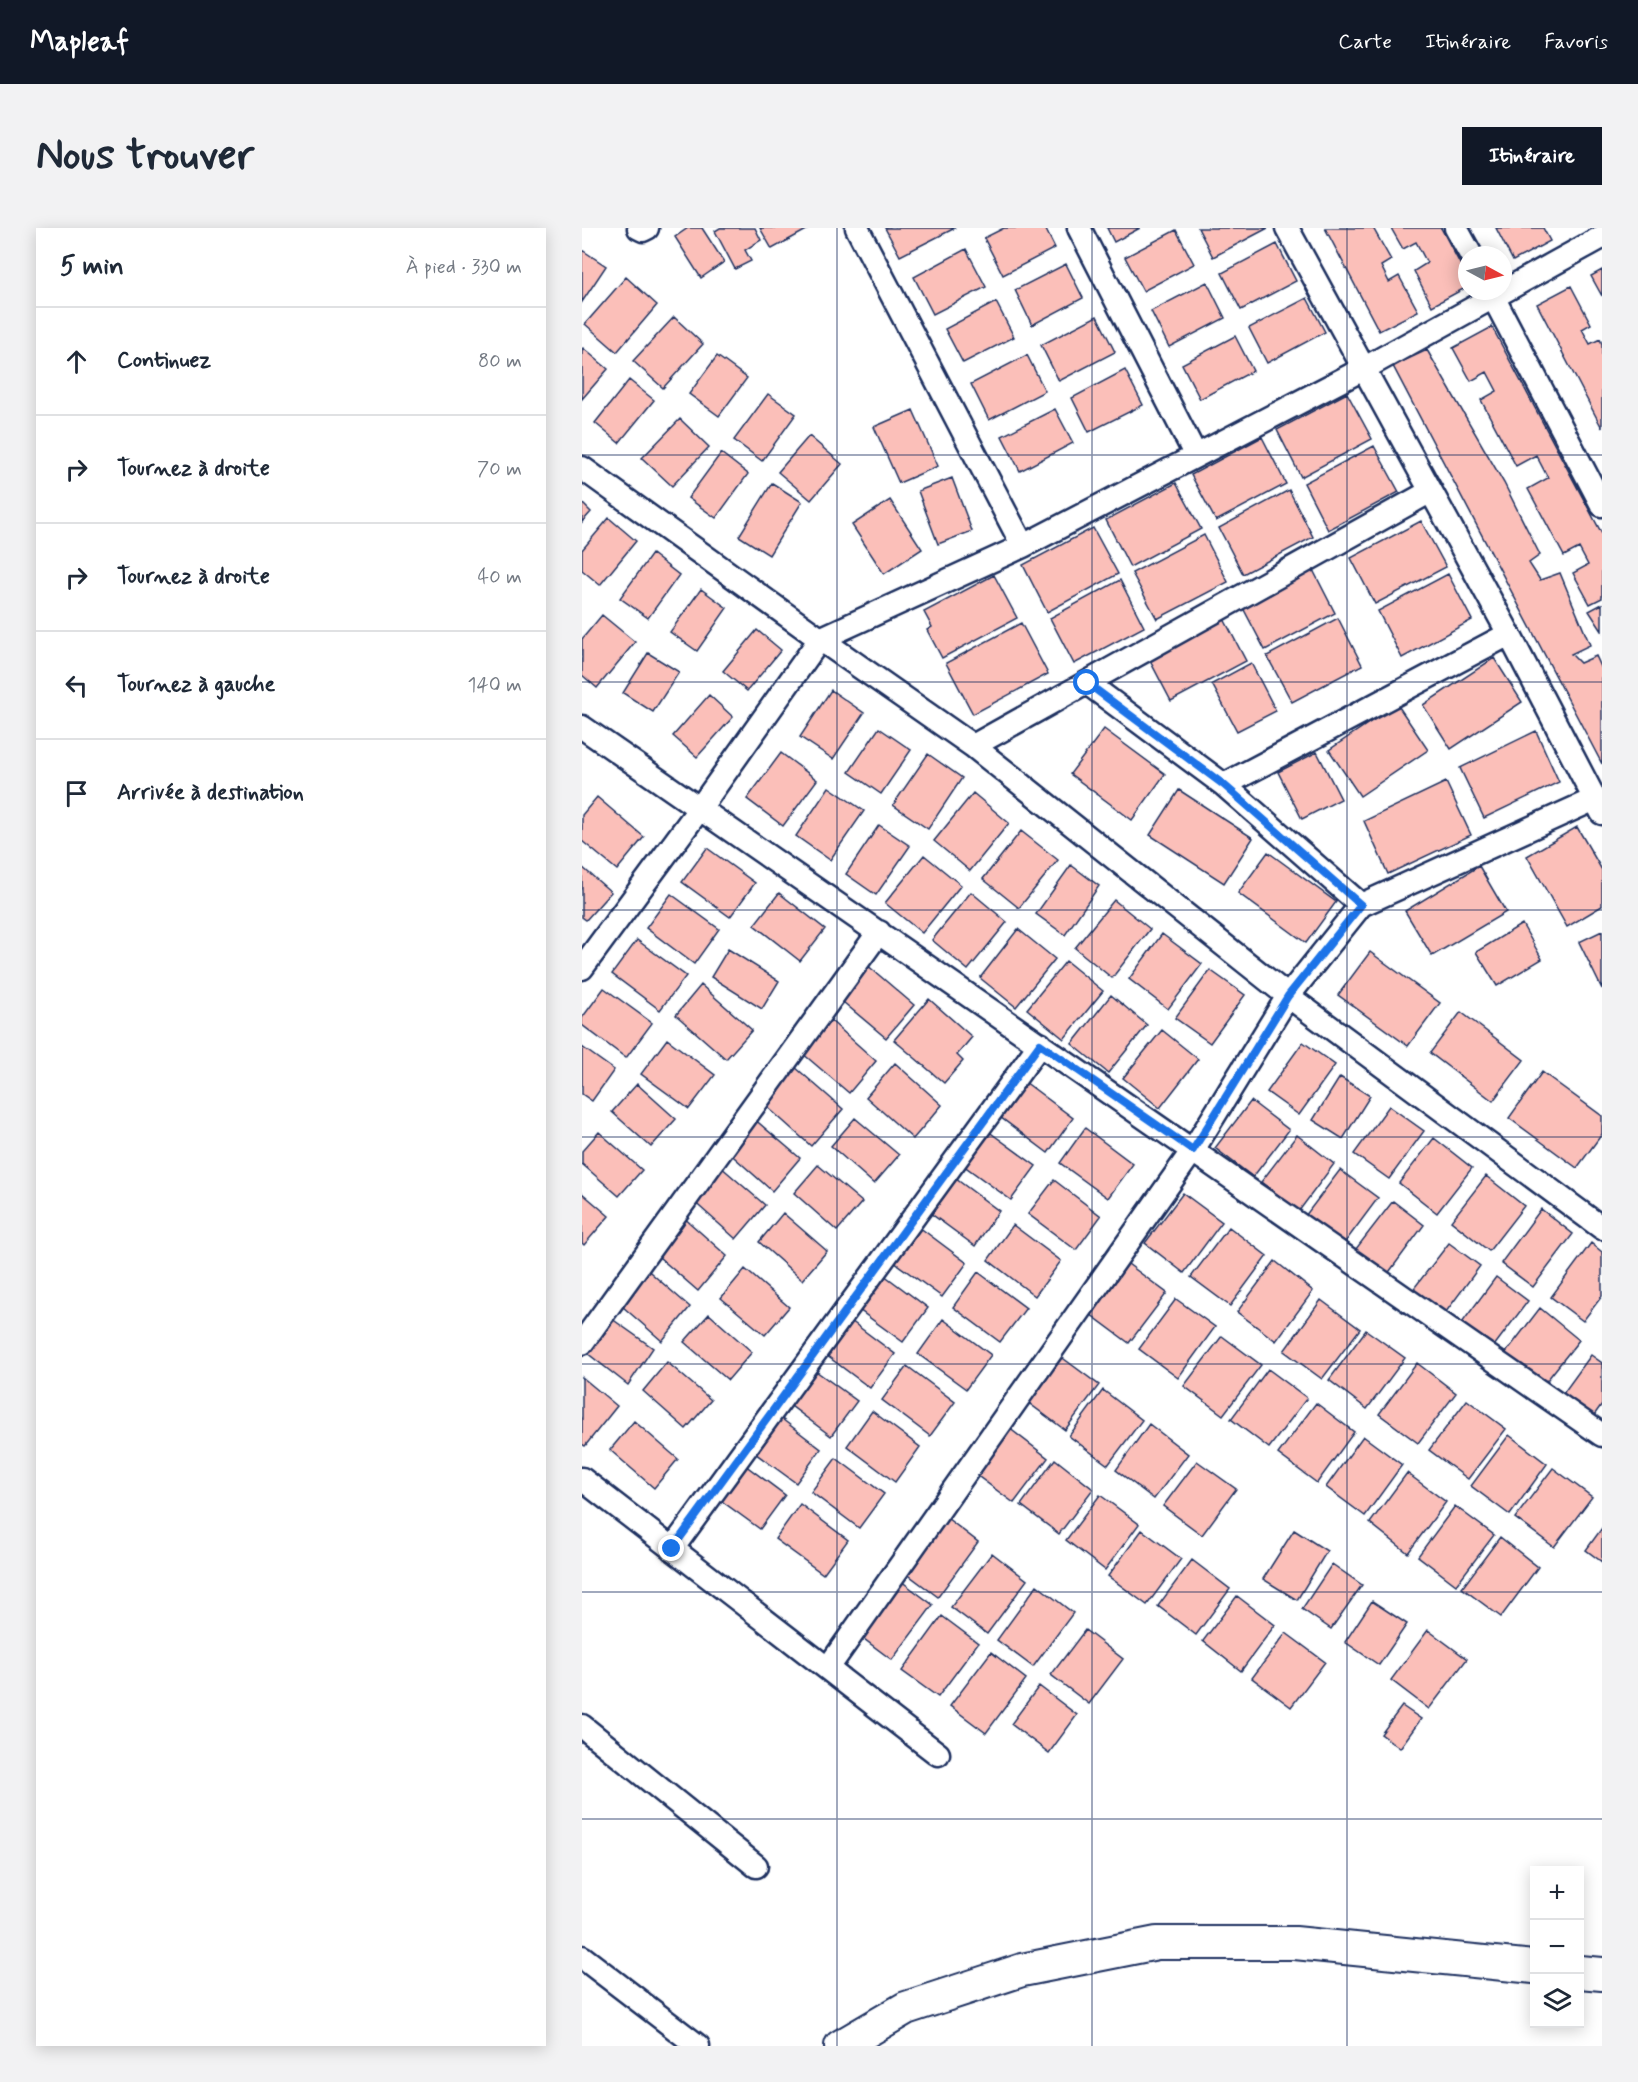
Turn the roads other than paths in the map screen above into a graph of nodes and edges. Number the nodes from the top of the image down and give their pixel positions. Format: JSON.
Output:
{"nodes":[{"id":1,"x":639,"y":228,"type":"edge"},
{"id":2,"x":647,"y":228,"type":"edge"},
{"id":3,"x":857,"y":228,"type":"edge"},
{"id":4,"x":1079,"y":228,"type":"edge"},
{"id":5,"x":1287,"y":228,"type":"edge"},
{"id":6,"x":1456,"y":228,"type":"edge"},
{"id":7,"x":1602,"y":237,"type":"edge"},
{"id":8,"x":1466,"y":246,"type":"edge"},
{"id":9,"x":1512,"y":284,"type":"edge"},
{"id":10,"x":1482,"y":300,"type":"edge"},
{"id":11,"x":1495,"y":300,"type":"edge"},
{"id":12,"x":1363,"y":369,"type":"junction"},
{"id":13,"x":1196,"y":456,"type":"junction"},
{"id":14,"x":582,"y":468,"type":"edge"},
{"id":15,"x":1431,"y":491,"type":"junction"},
{"id":16,"x":1602,"y":505,"type":"edge"},
{"id":17,"x":1023,"y":546,"type":"junction"},
{"id":18,"x":1509,"y":634,"type":"junction"},
{"id":19,"x":820,"y":639,"type":"junction"},
{"id":20,"x":1087,"y":683,"type":"junction"},
{"id":21,"x":582,"y":727,"type":"edge"},
{"id":22,"x":973,"y":746,"type":"junction"},
{"id":23,"x":1224,"y":785,"type":"junction"},
{"id":24,"x":1599,"y":806,"type":"edge"},
{"id":25,"x":700,"y":808,"type":"junction"},
{"id":26,"x":1361,"y":905,"type":"junction"},
{"id":27,"x":879,"y":932,"type":"junction"},
{"id":28,"x":582,"y":968,"type":"edge"},
{"id":29,"x":1288,"y":996,"type":"junction"},
{"id":30,"x":1040,"y":1044,"type":"junction"},
{"id":31,"x":1193,"y":1150,"type":"junction"},
{"id":32,"x":1602,"y":1228,"type":"edge"},
{"id":33,"x":582,"y":1343,"type":"edge"},
{"id":34,"x":1602,"y":1435,"type":"edge"},
{"id":35,"x":582,"y":1479,"type":"edge"},
{"id":36,"x":672,"y":1549,"type":"junction"},
{"id":37,"x":828,"y":1668,"type":"junction"},
{"id":38,"x":582,"y":1726,"type":"edge"},
{"id":39,"x":938,"y":1754,"type":"dead end"},
{"id":40,"x":756,"y":1866,"type":"dead end"},
{"id":41,"x":582,"y":1957,"type":"edge"},
{"id":42,"x":1530,"y":1967,"type":"edge"},
{"id":43,"x":1584,"y":1972,"type":"edge"},
{"id":44,"x":1602,"y":1974,"type":"edge"},
{"id":45,"x":698,"y":2046,"type":"edge"},
{"id":46,"x":841,"y":2046,"type":"edge"}],
"edges":[{"from":1,"to":2,"type":"street"},
{"from":3,"to":17,"type":"street"},
{"from":4,"to":13,"type":"street"},
{"from":5,"to":12,"type":"street"},
{"from":6,"to":8,"type":"street"},
{"from":7,"to":9,"type":"street"},
{"from":10,"to":12,"type":"street"},
{"from":11,"to":16,"type":"street"},
{"from":12,"to":13,"type":"street"},
{"from":12,"to":15,"type":"street"},
{"from":13,"to":17,"type":"street"},
{"from":14,"to":19,"type":"street"},
{"from":15,"to":18,"type":"street"},
{"from":15,"to":20,"type":"street"},
{"from":17,"to":19,"type":"street"},
{"from":18,"to":23,"type":"street"},
{"from":18,"to":24,"type":"street"},
{"from":19,"to":22,"type":"street"},
{"from":19,"to":25,"type":"street"},
{"from":20,"to":22,"type":"street"},
{"from":20,"to":23,"type":"street"},
{"from":21,"to":25,"type":"street"},
{"from":22,"to":29,"type":"street"},
{"from":23,"to":26,"type":"street"},
{"from":24,"to":26,"type":"street"},
{"from":25,"to":27,"type":"street"},
{"from":25,"to":28,"type":"street"},
{"from":26,"to":29,"type":"street"},
{"from":27,"to":30,"type":"street"},
{"from":27,"to":33,"type":"street"},
{"from":29,"to":31,"type":"street"},
{"from":29,"to":32,"type":"street"},
{"from":30,"to":31,"type":"street"},
{"from":30,"to":36,"type":"street"},
{"from":31,"to":34,"type":"street"},
{"from":31,"to":37,"type":"street"},
{"from":35,"to":36,"type":"street"},
{"from":36,"to":37,"type":"street"},
{"from":37,"to":39,"type":"street"},
{"from":38,"to":40,"type":"street"},
{"from":41,"to":45,"type":"street"},
{"from":42,"to":46,"type":"street"},
{"from":43,"to":44,"type":"street"}]}
